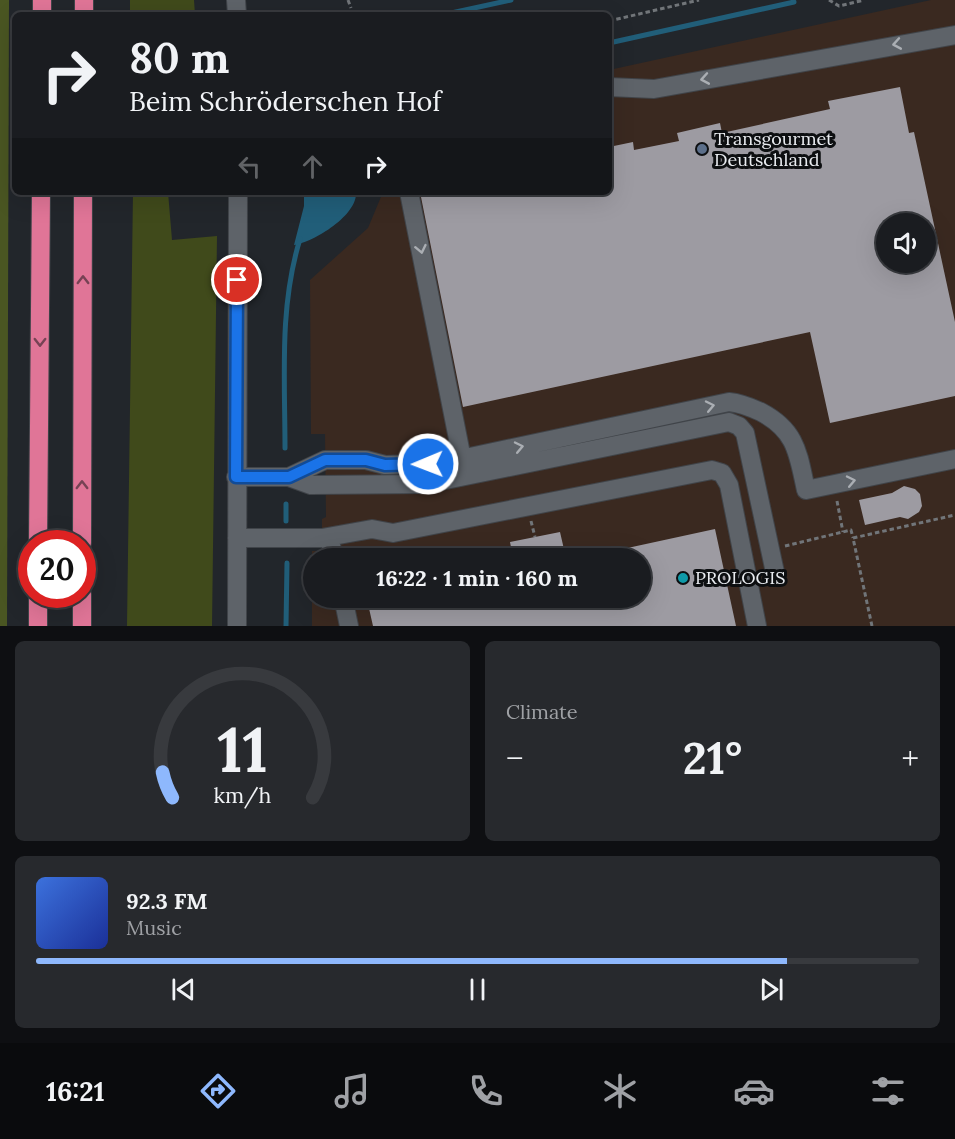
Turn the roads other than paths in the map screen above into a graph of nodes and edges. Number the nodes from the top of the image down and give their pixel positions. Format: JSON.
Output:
{"nodes":[{"id":1,"x":955,"y":35,"type":"edge"},
{"id":2,"x":612,"y":87,"type":"edge"},
{"id":3,"x":41,"y":195,"type":"edge"},
{"id":4,"x":83,"y":195,"type":"edge"},
{"id":5,"x":238,"y":195,"type":"edge"},
{"id":6,"x":410,"y":195,"type":"edge"},
{"id":7,"x":462,"y":459,"type":"junction"},
{"id":8,"x":955,"y":459,"type":"edge"},
{"id":9,"x":236,"y":477,"type":"junction"},
{"id":10,"x":289,"y":477,"type":"junction"},
{"id":11,"x":38,"y":530,"type":"edge"},
{"id":12,"x":82,"y":530,"type":"edge"},
{"id":13,"x":329,"y":537,"type":"junction"},
{"id":14,"x":237,"y":538,"type":"junction"},
{"id":15,"x":332,"y":548,"type":"edge"},
{"id":16,"x":776,"y":577,"type":"dead end"},
{"id":17,"x":38,"y":608,"type":"edge"},
{"id":18,"x":82,"y":608,"type":"edge"},
{"id":19,"x":345,"y":608,"type":"edge"},
{"id":20,"x":38,"y":626,"type":"edge"},
{"id":21,"x":82,"y":626,"type":"edge"},
{"id":22,"x":237,"y":626,"type":"edge"},
{"id":23,"x":349,"y":626,"type":"edge"},
{"id":24,"x":757,"y":626,"type":"edge"}],
"edges":[{"from":1,"to":2,"type":"street","one_way":true},
{"from":3,"to":11,"type":"highway","one_way":true},
{"from":12,"to":4,"type":"highway","one_way":true},
{"from":5,"to":9,"type":"street"},
{"from":6,"to":7,"type":"street","one_way":true},
{"from":7,"to":8,"type":"street","one_way":true},
{"from":7,"to":10,"type":"street"},
{"from":9,"to":10,"type":"street"},
{"from":9,"to":14,"type":"street"},
{"from":10,"to":16,"type":"street"},
{"from":13,"to":14,"type":"street"},
{"from":13,"to":15,"type":"street"},
{"from":13,"to":24,"type":"street"},
{"from":14,"to":22,"type":"street"},
{"from":17,"to":20,"type":"highway"},
{"from":18,"to":21,"type":"highway"},
{"from":19,"to":23,"type":"street"}]}
